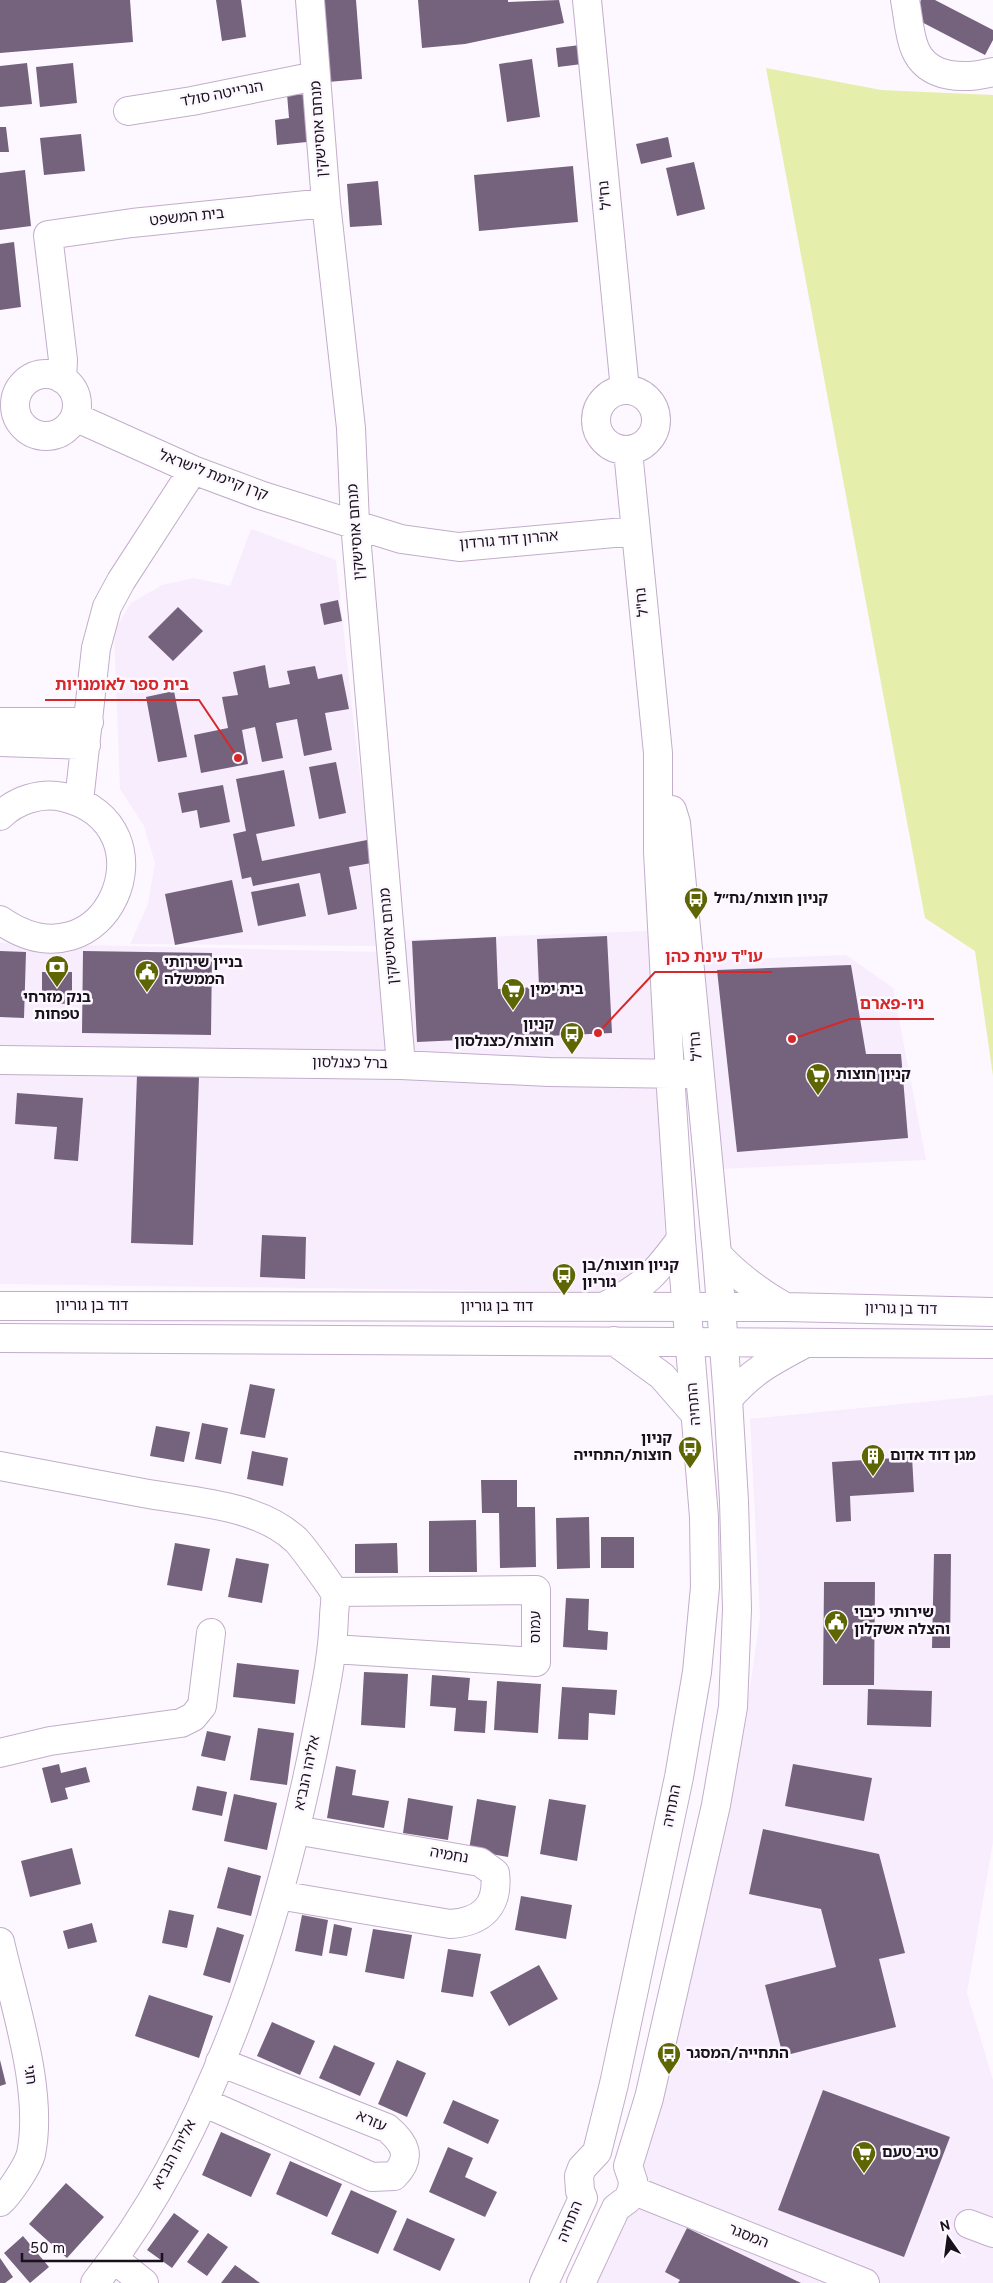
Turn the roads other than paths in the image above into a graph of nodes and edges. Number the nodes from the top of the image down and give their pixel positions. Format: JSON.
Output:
{"nodes":[{"id":1,"x":310,"y":0,"type":"edge"},
{"id":2,"x":587,"y":0,"type":"edge"},
{"id":3,"x":905,"y":0,"type":"edge"},
{"id":4,"x":993,"y":72,"type":"edge"},
{"id":5,"x":316,"y":76,"type":"junction"},
{"id":6,"x":128,"y":111,"type":"dead end"},
{"id":7,"x":326,"y":203,"type":"junction"},
{"id":8,"x":62,"y":379,"type":"junction"},
{"id":9,"x":625,"y":390,"type":"junction"},
{"id":10,"x":75,"y":417,"type":"junction"},
{"id":11,"x":628,"y":451,"type":"junction"},
{"id":12,"x":193,"y":470,"type":"junction"},
{"id":13,"x":355,"y":524,"type":"junction"},
{"id":14,"x":636,"y":531,"type":"junction"},
{"id":15,"x":0,"y":722,"type":"edge"},
{"id":16,"x":88,"y":734,"type":"junction"},
{"id":17,"x":0,"y":742,"type":"edge"},
{"id":18,"x":658,"y":753,"type":"junction"},
{"id":19,"x":79,"y":801,"type":"junction"},
{"id":20,"x":0,"y":816,"type":"edge"},
{"id":21,"x":0,"y":920,"type":"edge"},
{"id":22,"x":0,"y":1060,"type":"edge"},
{"id":23,"x":401,"y":1065,"type":"junction"},
{"id":24,"x":670,"y":1074,"type":"junction"},
{"id":25,"x":699,"y":1074,"type":"junction"},
{"id":26,"x":681,"y":1239,"type":"junction"},
{"id":27,"x":717,"y":1254,"type":"junction"},
{"id":28,"x":0,"y":1306,"type":"edge"},
{"id":29,"x":604,"y":1307,"type":"junction"},
{"id":30,"x":687,"y":1307,"type":"junction"},
{"id":31,"x":721,"y":1307,"type":"junction"},
{"id":32,"x":785,"y":1307,"type":"junction"},
{"id":33,"x":993,"y":1312,"type":"edge"},
{"id":34,"x":0,"y":1338,"type":"edge"},
{"id":35,"x":614,"y":1341,"type":"junction"},
{"id":36,"x":690,"y":1341,"type":"junction"},
{"id":37,"x":724,"y":1342,"type":"junction"},
{"id":38,"x":806,"y":1342,"type":"junction"},
{"id":39,"x":993,"y":1344,"type":"edge"},
{"id":40,"x":728,"y":1399,"type":"junction"},
{"id":41,"x":695,"y":1414,"type":"junction"},
{"id":42,"x":0,"y":1466,"type":"edge"},
{"id":43,"x":335,"y":1592,"type":"junction"},
{"id":44,"x":211,"y":1633,"type":"dead end"},
{"id":45,"x":333,"y":1649,"type":"junction"},
{"id":46,"x":0,"y":1753,"type":"edge"},
{"id":47,"x":295,"y":1830,"type":"junction"},
{"id":48,"x":278,"y":1895,"type":"junction"},
{"id":49,"x":0,"y":1942,"type":"edge"},
{"id":50,"x":220,"y":2062,"type":"junction"},
{"id":51,"x":203,"y":2102,"type":"junction"},
{"id":52,"x":593,"y":2158,"type":"junction"},
{"id":53,"x":625,"y":2188,"type":"junction"},
{"id":54,"x":583,"y":2198,"type":"junction"},
{"id":55,"x":0,"y":2202,"type":"edge"},
{"id":56,"x":114,"y":2259,"type":"junction"},
{"id":57,"x":95,"y":2283,"type":"edge"},
{"id":58,"x":144,"y":2283,"type":"edge"},
{"id":59,"x":544,"y":2283,"type":"edge"},
{"id":60,"x":581,"y":2283,"type":"edge"},
{"id":61,"x":865,"y":2283,"type":"edge"}],
"edges":[{"from":1,"to":5,"type":"street","name":"מנחם אוסישקין"},
{"from":2,"to":9,"type":"street","name":"נח\"ל"},
{"from":3,"to":4,"type":"street"},
{"from":5,"to":6,"type":"street","name":"הנרייטה סולד"},
{"from":5,"to":7,"type":"street","name":"מנחם אוסישקין"},
{"from":7,"to":8,"type":"street","name":"בית המשפט"},
{"from":7,"to":13,"type":"street","name":"מנחם אוסישקין"},
{"from":8,"to":10,"type":"street"},
{"from":8,"to":10,"type":"street"},
{"from":9,"to":11,"type":"street"},
{"from":9,"to":11,"type":"street"},
{"from":10,"to":12,"type":"street","name":"קרן קיימת לישראל"},
{"from":11,"to":14,"type":"street","name":"נח\"ל"},
{"from":12,"to":13,"type":"street","name":"קרן קיימת לישראל"},
{"from":12,"to":16,"type":"street"},
{"from":13,"to":14,"type":"street","name":"אהרון דוד גורדון"},
{"from":13,"to":23,"type":"street","name":"מנחם אוסישקין"},
{"from":14,"to":18,"type":"street","name":"נח\"ל"},
{"from":15,"to":16,"type":"street"},
{"from":16,"to":17,"type":"street"},
{"from":16,"to":19,"type":"street"},
{"from":18,"to":24,"type":"street","name":"נח\"ל"},
{"from":18,"to":25,"type":"street","name":"נח\"ל"},
{"from":19,"to":20,"type":"street"},
{"from":19,"to":21,"type":"street"},
{"from":22,"to":23,"type":"street","name":"ברל כצנלסון"},
{"from":23,"to":24,"type":"street","name":"ברל כצנלסון"},
{"from":24,"to":25,"type":"street","name":"ברל כצנלסון"},
{"from":24,"to":26,"type":"street","name":"נח\"ל"},
{"from":25,"to":27,"type":"street","name":"נח\"ל"},
{"from":26,"to":29,"type":"street"},
{"from":26,"to":30,"type":"street","name":"נח\"ל"},
{"from":27,"to":31,"type":"street","name":"נח\"ל"},
{"from":27,"to":32,"type":"street"},
{"from":28,"to":29,"type":"street","name":"דוד בן גוריון"},
{"from":29,"to":30,"type":"street","name":"דוד בן גוריון"},
{"from":30,"to":31,"type":"street","name":"דוד בן גוריון"},
{"from":30,"to":36,"type":"street","name":"התחיה"},
{"from":31,"to":32,"type":"street","name":"דוד בן גוריון"},
{"from":31,"to":37,"type":"street","name":"נח\"ל"},
{"from":32,"to":33,"type":"street","name":"דוד בן גוריון"},
{"from":34,"to":35,"type":"street"},
{"from":35,"to":36,"type":"street"},
{"from":35,"to":41,"type":"street"},
{"from":36,"to":37,"type":"street"},
{"from":36,"to":41,"type":"street","name":"התחיה"},
{"from":37,"to":38,"type":"street"},
{"from":37,"to":40,"type":"street"},
{"from":38,"to":39,"type":"street"},
{"from":38,"to":40,"type":"street"},
{"from":40,"to":53,"type":"street"},
{"from":41,"to":52,"type":"street","name":"התחיה"},
{"from":42,"to":43,"type":"street"},
{"from":43,"to":45,"type":"street","name":"אליהו הנביא"},
{"from":43,"to":45,"type":"street","name":"עמוס"},
{"from":44,"to":46,"type":"street"},
{"from":45,"to":47,"type":"street","name":"אליהו הנביא"},
{"from":47,"to":48,"type":"street","name":"אליהו הנביא"},
{"from":47,"to":48,"type":"street","name":"נחמיה"},
{"from":48,"to":50,"type":"street","name":"אליהו הנביא"},
{"from":49,"to":55,"type":"street","name":"חגי"},
{"from":50,"to":51,"type":"street","name":"אליהו הנביא"},
{"from":50,"to":51,"type":"street","name":"עזרא"},
{"from":51,"to":56,"type":"street","name":"אליהו הנביא"},
{"from":52,"to":53,"type":"street"},
{"from":52,"to":54,"type":"street","name":"התחיה"},
{"from":53,"to":54,"type":"street"},
{"from":53,"to":60,"type":"street"},
{"from":53,"to":61,"type":"street","name":"המסגר"},
{"from":54,"to":59,"type":"street","name":"התחיה"},
{"from":56,"to":57,"type":"street","name":"אליהו הנביא"},
{"from":56,"to":58,"type":"street"}]}
